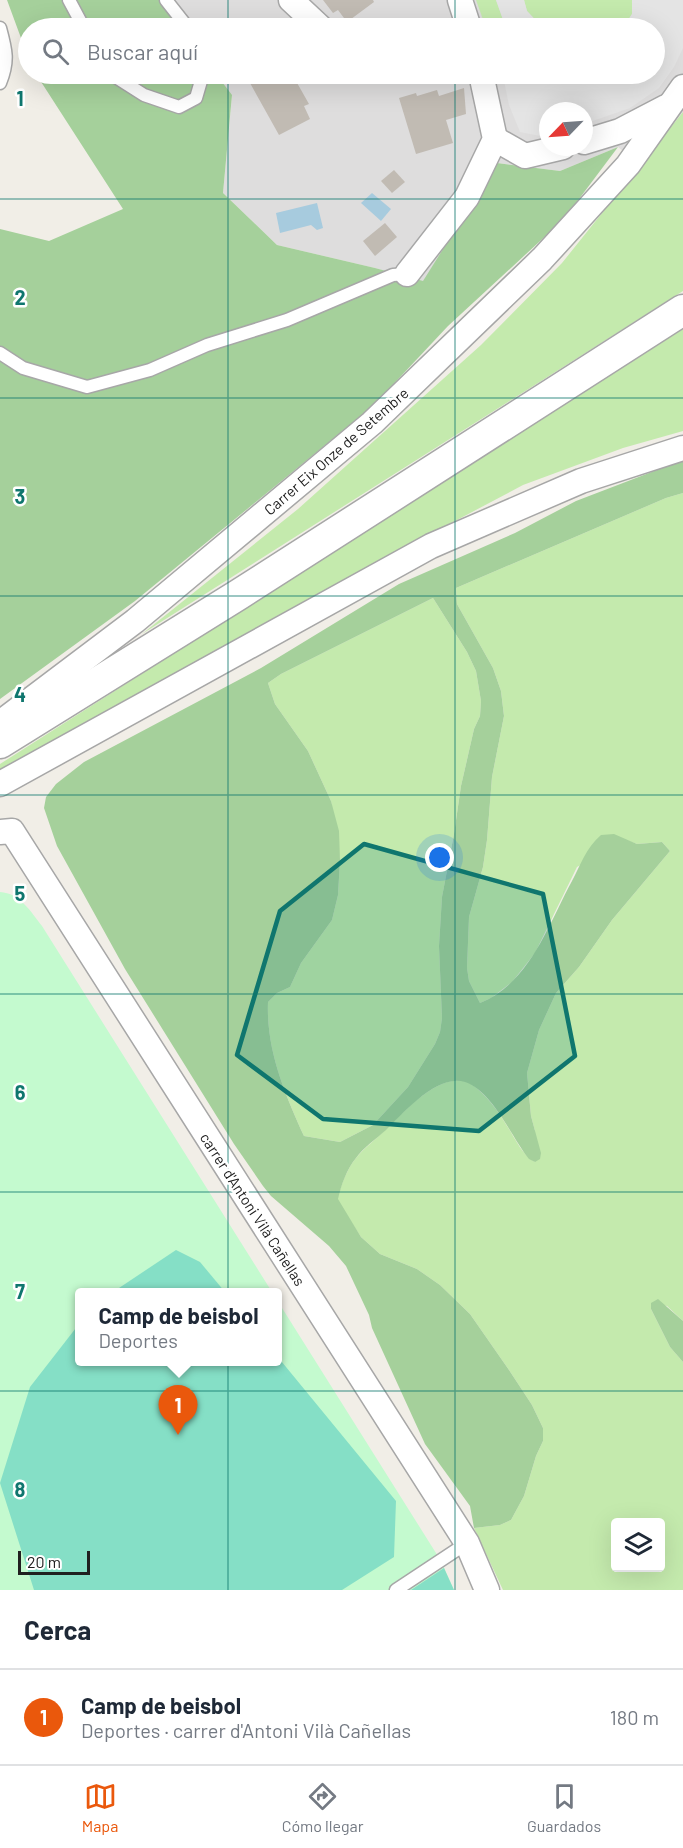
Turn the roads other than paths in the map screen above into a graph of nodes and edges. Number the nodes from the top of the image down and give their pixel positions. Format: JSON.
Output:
{"nodes":[{"id":1,"x":69,"y":0,"type":"edge"},
{"id":2,"x":166,"y":0,"type":"edge"},
{"id":3,"x":291,"y":0,"type":"edge"},
{"id":4,"x":460,"y":0,"type":"edge"},
{"id":5,"x":79,"y":18,"type":"edge"},
{"id":6,"x":180,"y":18,"type":"edge"},
{"id":7,"x":310,"y":18,"type":"edge"},
{"id":8,"x":466,"y":18,"type":"edge"},
{"id":9,"x":0,"y":28,"type":"edge"},
{"id":10,"x":0,"y":83,"type":"edge"},
{"id":11,"x":126,"y":84,"type":"edge"},
{"id":12,"x":200,"y":84,"type":"edge"},
{"id":13,"x":484,"y":84,"type":"edge"},
{"id":14,"x":677,"y":96,"type":"edge"},
{"id":15,"x":495,"y":139,"type":"junction"},
{"id":16,"x":593,"y":139,"type":"edge"},
{"id":17,"x":539,"y":153,"type":"edge"},
{"id":18,"x":407,"y":274,"type":"joint"},
{"id":19,"x":683,"y":310,"type":"edge"},
{"id":20,"x":0,"y":353,"type":"edge"},
{"id":21,"x":683,"y":448,"type":"edge"},
{"id":22,"x":0,"y":723,"type":"edge"},
{"id":23,"x":0,"y":743,"type":"edge"},
{"id":24,"x":0,"y":784,"type":"edge"},
{"id":25,"x":6,"y":832,"type":"edge"},
{"id":26,"x":467,"y":1544,"type":"junction"},
{"id":27,"x":396,"y":1590,"type":"edge"},
{"id":28,"x":486,"y":1590,"type":"edge"}],
"edges":[{"from":1,"to":5,"type":"lane"},
{"from":2,"to":6,"type":"lane"},
{"from":3,"to":7,"type":"street"},
{"from":4,"to":8,"type":"street"},
{"from":9,"to":10,"type":"lane"},
{"from":11,"to":12,"type":"lane"},
{"from":13,"to":15,"type":"street"},
{"from":14,"to":16,"type":"street"},
{"from":14,"to":22,"type":"street","name":"Carrer Eix Onze de Setembre"},
{"from":15,"to":17,"type":"street"},
{"from":15,"to":18,"type":"street"},
{"from":18,"to":20,"type":"lane"},
{"from":19,"to":23,"type":"street"},
{"from":21,"to":24,"type":"street"},
{"from":25,"to":26,"type":"street","name":"carrer d'Antoni Vilà Cañellas"},
{"from":26,"to":27,"type":"lane"},
{"from":26,"to":28,"type":"street","name":"carrer d'Antoni Vilà Cañellas"}]}
